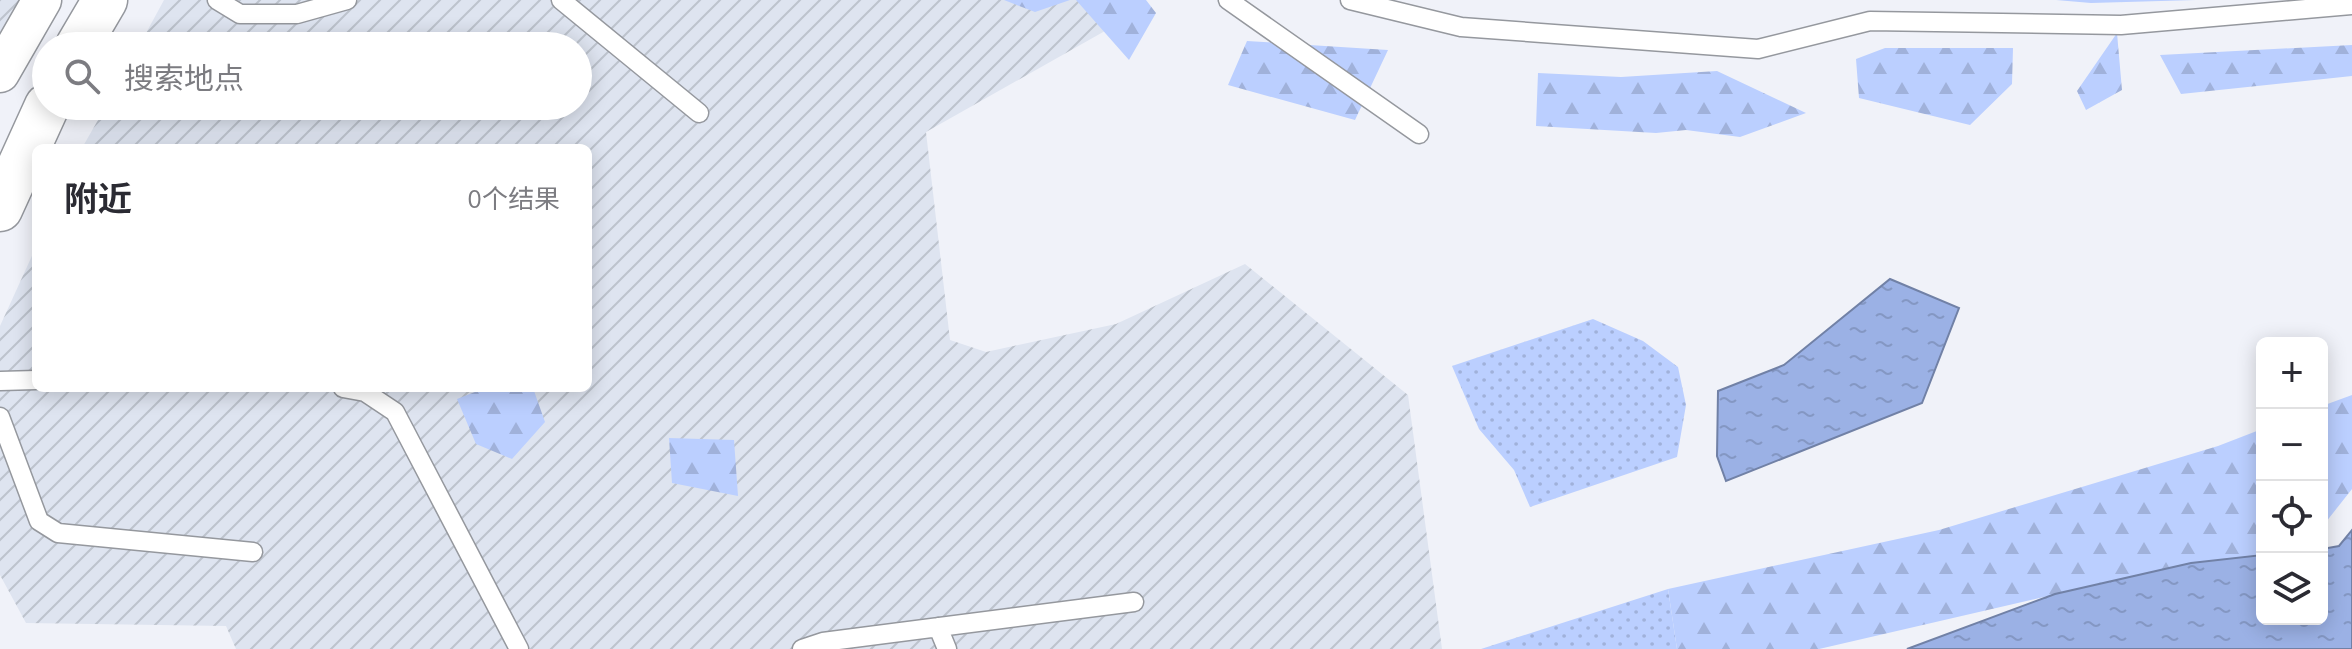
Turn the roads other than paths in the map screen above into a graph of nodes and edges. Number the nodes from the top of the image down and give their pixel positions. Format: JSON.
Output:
{"nodes":[{"id":1,"x":42,"y":0,"type":"edge"},
{"id":2,"x":105,"y":0,"type":"edge"},
{"id":3,"x":217,"y":0,"type":"edge"},
{"id":4,"x":347,"y":0,"type":"edge"},
{"id":5,"x":561,"y":0,"type":"edge"},
{"id":6,"x":1228,"y":0,"type":"edge"},
{"id":7,"x":1350,"y":0,"type":"edge"},
{"id":8,"x":2352,"y":5,"type":"edge"},
{"id":9,"x":86,"y":32,"type":"edge"},
{"id":10,"x":0,"y":73,"type":"edge"},
{"id":11,"x":699,"y":113,"type":"dead end"},
{"id":12,"x":41,"y":120,"type":"edge"},
{"id":13,"x":1419,"y":134,"type":"dead end"},
{"id":14,"x":0,"y":209,"type":"edge"},
{"id":15,"x":32,"y":380,"type":"edge"},
{"id":16,"x":0,"y":381,"type":"edge"},
{"id":17,"x":365,"y":392,"type":"edge"},
{"id":18,"x":0,"y":417,"type":"edge"},
{"id":19,"x":253,"y":552,"type":"dead end"},
{"id":20,"x":1134,"y":602,"type":"dead end"},
{"id":21,"x":938,"y":627,"type":"junction"},
{"id":22,"x":519,"y":649,"type":"edge"},
{"id":23,"x":802,"y":649,"type":"edge"},
{"id":24,"x":947,"y":649,"type":"edge"}],
"edges":[{"from":1,"to":10,"type":"street"},
{"from":2,"to":9,"type":"main road"},
{"from":3,"to":4,"type":"lane"},
{"from":5,"to":11,"type":"lane"},
{"from":6,"to":13,"type":"lane"},
{"from":7,"to":8,"type":"lane"},
{"from":12,"to":14,"type":"main road"},
{"from":15,"to":16,"type":"lane"},
{"from":17,"to":22,"type":"lane"},
{"from":18,"to":19,"type":"lane"},
{"from":20,"to":21,"type":"lane"},
{"from":21,"to":23,"type":"lane"},
{"from":21,"to":24,"type":"lane"}]}
